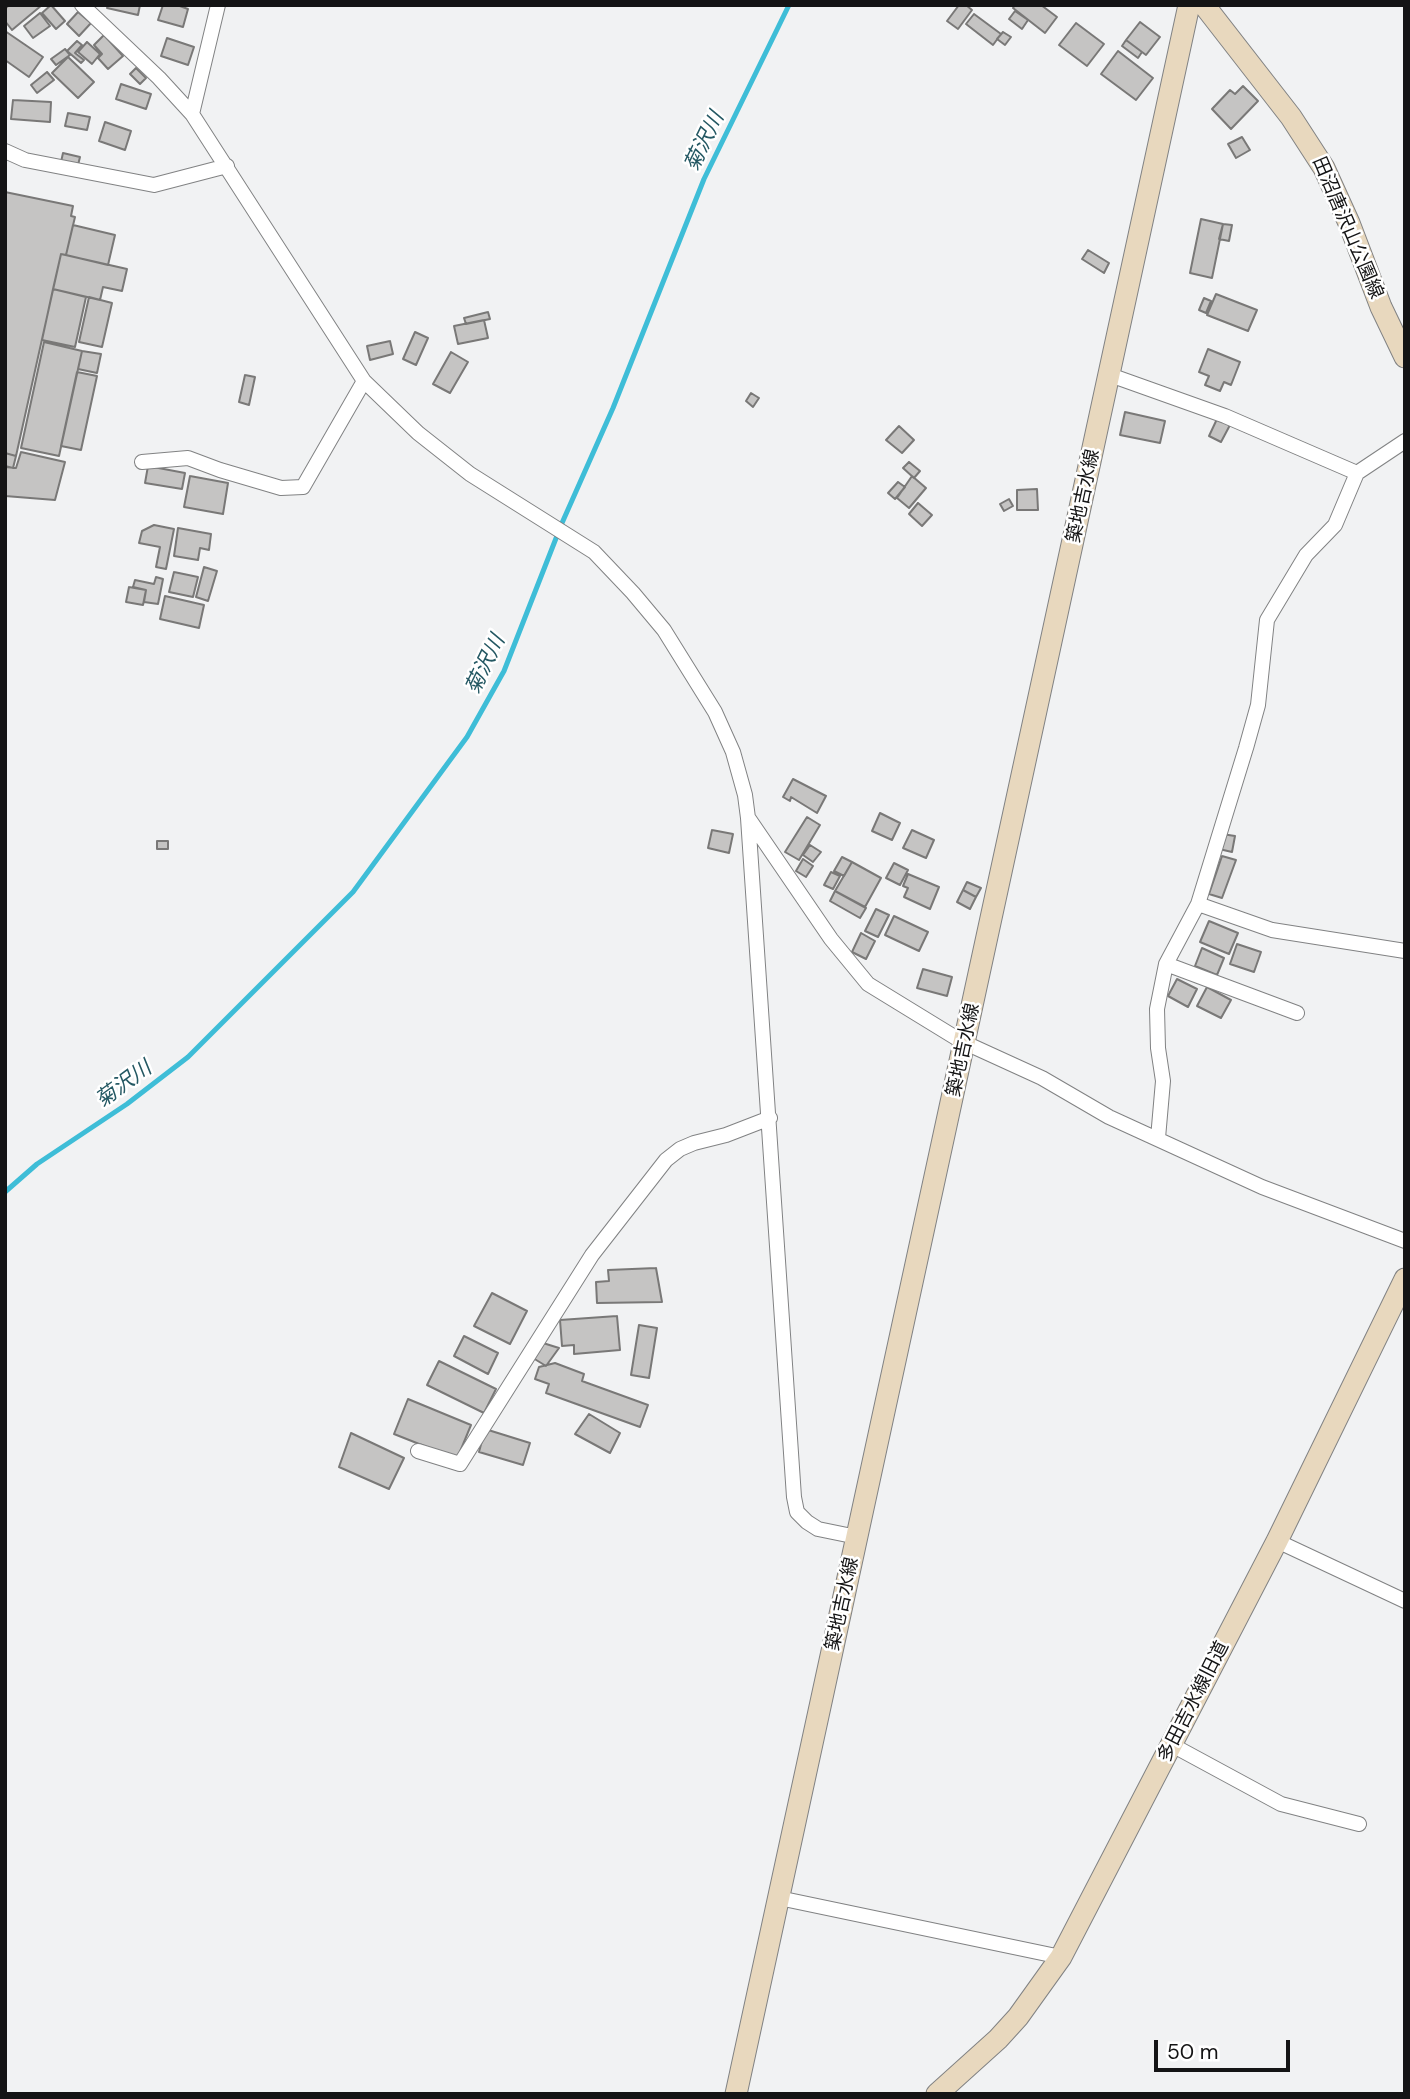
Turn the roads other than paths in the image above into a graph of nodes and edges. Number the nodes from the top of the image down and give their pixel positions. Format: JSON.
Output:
{"nodes":[{"id":1,"x":82,"y":5,"type":"edge"},
{"id":2,"x":218,"y":5,"type":"edge"},
{"id":3,"x":1189,"y":5,"type":"edge"},
{"id":4,"x":1204,"y":5,"type":"edge"},
{"id":5,"x":192,"y":114,"type":"junction"},
{"id":6,"x":5,"y":151,"type":"edge"},
{"id":7,"x":227,"y":166,"type":"junction"},
{"id":8,"x":1405,"y":356,"type":"edge"},
{"id":9,"x":1110,"y":375,"type":"junction"},
{"id":10,"x":364,"y":381,"type":"junction"},
{"id":11,"x":1405,"y":441,"type":"edge"},
{"id":12,"x":142,"y":462,"type":"dead end"},
{"id":13,"x":1357,"y":473,"type":"junction"},
{"id":14,"x":748,"y":818,"type":"junction"},
{"id":15,"x":1198,"y":904,"type":"junction"},
{"id":16,"x":1405,"y":951,"type":"edge"},
{"id":17,"x":1166,"y":964,"type":"junction"},
{"id":18,"x":1297,"y":1013,"type":"dead end"},
{"id":19,"x":965,"y":1043,"type":"junction"},
{"id":20,"x":770,"y":1118,"type":"junction"},
{"id":21,"x":1157,"y":1138,"type":"junction"},
{"id":22,"x":1405,"y":1241,"type":"edge"},
{"id":23,"x":1405,"y":1279,"type":"edge"},
{"id":24,"x":418,"y":1451,"type":"dead end"},
{"id":25,"x":857,"y":1537,"type":"junction"},
{"id":26,"x":1277,"y":1541,"type":"junction"},
{"id":27,"x":1405,"y":1601,"type":"edge"},
{"id":28,"x":1172,"y":1745,"type":"junction"},
{"id":29,"x":1359,"y":1824,"type":"dead end"},
{"id":30,"x":779,"y":1898,"type":"junction"},
{"id":31,"x":1061,"y":1957,"type":"junction"},
{"id":32,"x":736,"y":2094,"type":"edge"},
{"id":33,"x":937,"y":2094,"type":"edge"}],
"edges":[{"from":1,"to":5,"type":"street"},
{"from":2,"to":5,"type":"street"},
{"from":3,"to":9,"type":"main road","name":"築地吉水線"},
{"from":4,"to":8,"type":"main road","name":"田沼唐沢山公園線"},
{"from":5,"to":7,"type":"street"},
{"from":6,"to":7,"type":"street"},
{"from":7,"to":10,"type":"street"},
{"from":9,"to":13,"type":"street"},
{"from":9,"to":19,"type":"main road","name":"築地吉水線"},
{"from":10,"to":12,"type":"street"},
{"from":10,"to":14,"type":"street"},
{"from":11,"to":13,"type":"street"},
{"from":13,"to":15,"type":"street"},
{"from":14,"to":19,"type":"street"},
{"from":14,"to":20,"type":"street"},
{"from":15,"to":16,"type":"street"},
{"from":15,"to":17,"type":"street"},
{"from":17,"to":18,"type":"street"},
{"from":17,"to":21,"type":"street"},
{"from":19,"to":21,"type":"street"},
{"from":19,"to":25,"type":"main road","name":"築地吉水線"},
{"from":20,"to":24,"type":"street"},
{"from":20,"to":25,"type":"street"},
{"from":21,"to":22,"type":"street"},
{"from":23,"to":26,"type":"main road","name":"多田吉水線旧道"},
{"from":25,"to":30,"type":"main road","name":"築地吉水線"},
{"from":26,"to":27,"type":"street"},
{"from":26,"to":28,"type":"main road","name":"多田吉水線旧道"},
{"from":28,"to":29,"type":"street"},
{"from":28,"to":31,"type":"main road","name":"多田吉水線旧道"},
{"from":30,"to":31,"type":"street"},
{"from":30,"to":32,"type":"main road","name":"築地吉水線"},
{"from":31,"to":33,"type":"main road","name":"多田吉水線旧道"}]}
